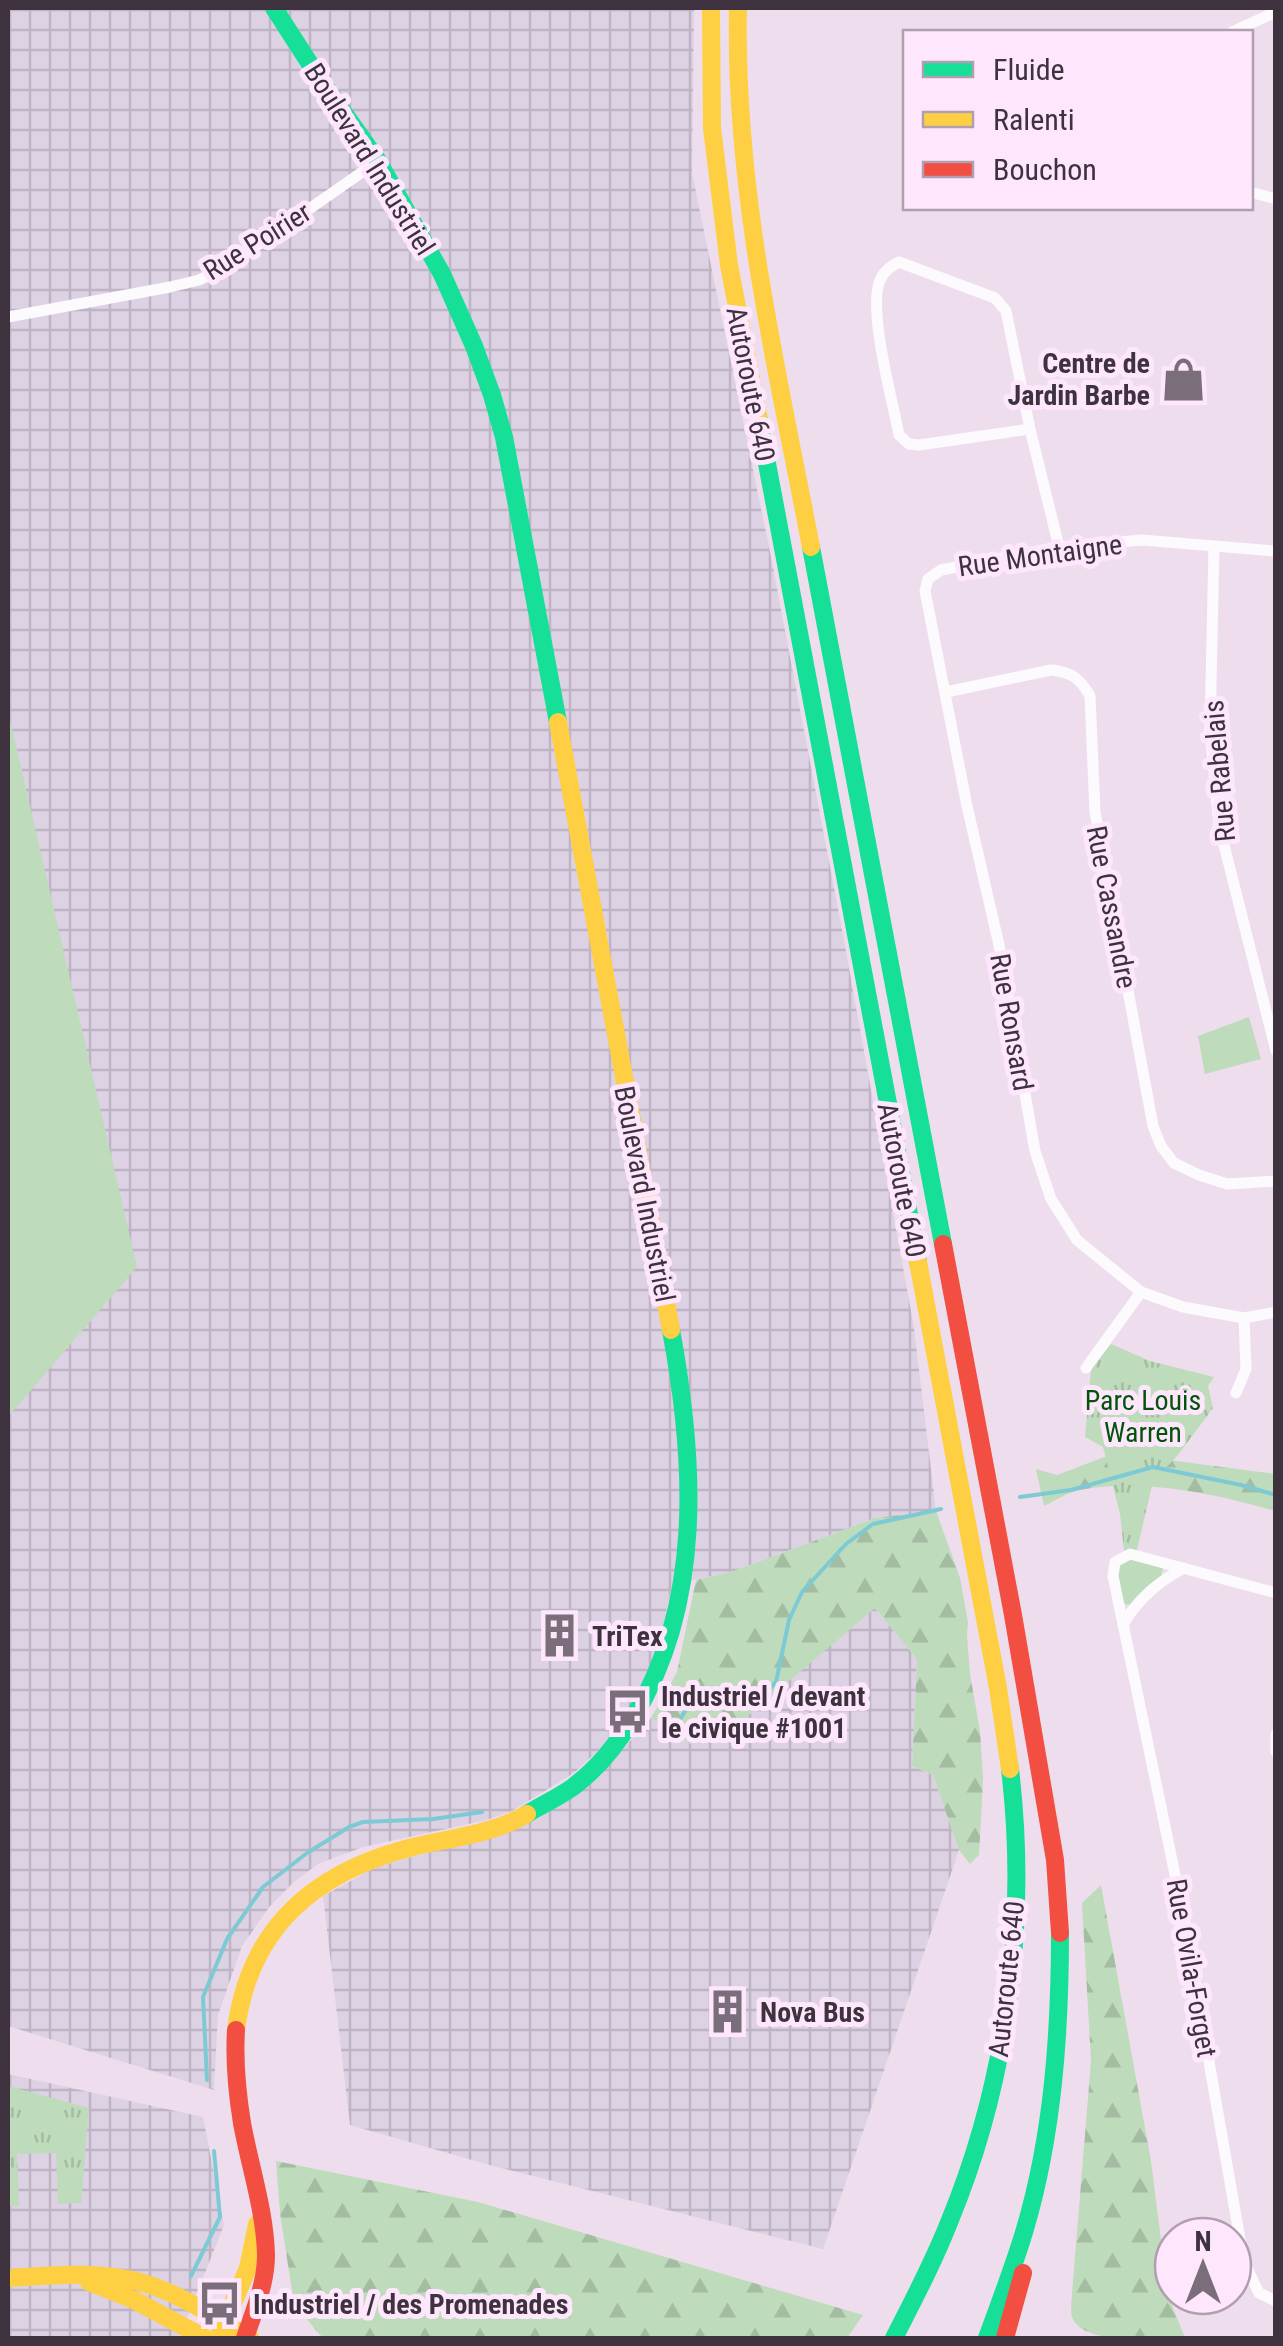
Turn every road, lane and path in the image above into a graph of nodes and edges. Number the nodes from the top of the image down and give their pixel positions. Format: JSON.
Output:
{"nodes":[{"id":1,"x":274,"y":8,"type":"edge"},
{"id":2,"x":711,"y":8,"type":"edge"},
{"id":3,"x":738,"y":8,"type":"edge"},
{"id":4,"x":1276,"y":12,"type":"edge"},
{"id":5,"x":1236,"y":30,"type":"edge"},
{"id":6,"x":378,"y":160,"type":"junction"},
{"id":7,"x":8,"y":317,"type":"edge"},
{"id":8,"x":1030,"y":429,"type":"junction"},
{"id":9,"x":1214,"y":546,"type":"junction"},
{"id":10,"x":1060,"y":547,"type":"junction"},
{"id":11,"x":1276,"y":552,"type":"edge"},
{"id":12,"x":928,"y":579,"type":"joint"},
{"id":13,"x":946,"y":692,"type":"junction"},
{"id":14,"x":1276,"y":1051,"type":"edge"},
{"id":15,"x":1276,"y":1180,"type":"edge"},
{"id":16,"x":1141,"y":1292,"type":"junction"},
{"id":17,"x":1276,"y":1312,"type":"edge"},
{"id":18,"x":1244,"y":1318,"type":"junction"},
{"id":19,"x":1086,"y":1368,"type":"dead end"},
{"id":20,"x":1236,"y":1393,"type":"dead end"},
{"id":21,"x":1184,"y":1568,"type":"junction"},
{"id":22,"x":1276,"y":1593,"type":"edge"},
{"id":23,"x":1124,"y":1623,"type":"junction"},
{"id":24,"x":1276,"y":1734,"type":"edge"},
{"id":25,"x":1276,"y":1752,"type":"edge"},
{"id":26,"x":259,"y":2209,"type":"junction"},
{"id":27,"x":64,"y":2277,"type":"junction"},
{"id":28,"x":8,"y":2278,"type":"edge"},
{"id":29,"x":1276,"y":2301,"type":"edge"},
{"id":30,"x":1007,"y":2308,"type":"junction"},
{"id":31,"x":221,"y":2331,"type":"edge"},
{"id":32,"x":896,"y":2335,"type":"edge"},
{"id":33,"x":205,"y":2338,"type":"edge"},
{"id":34,"x":247,"y":2338,"type":"edge"},
{"id":35,"x":987,"y":2338,"type":"edge"},
{"id":36,"x":1005,"y":2338,"type":"edge"}],
"edges":[{"from":1,"to":6,"type":"main road","name":"Boulevard Industriel"},
{"from":2,"to":32,"type":"main road","name":"Autoroute 640"},
{"from":3,"to":30,"type":"main road","name":"Autoroute 640"},
{"from":4,"to":5,"type":"street"},
{"from":6,"to":7,"type":"street","name":"Rue Poirier"},
{"from":6,"to":26,"type":"main road","name":"Boulevard Industriel"},
{"from":8,"to":8,"type":"street"},
{"from":8,"to":10,"type":"street"},
{"from":9,"to":10,"type":"street","name":"Rue Montaigne"},
{"from":9,"to":11,"type":"street","name":"Rue Montaigne"},
{"from":9,"to":14,"type":"street","name":"Rue Rabelais"},
{"from":10,"to":12,"type":"street","name":"Rue Montaigne"},
{"from":12,"to":13,"type":"street","name":"Rue Ronsard"},
{"from":13,"to":15,"type":"street","name":"Rue Cassandre"},
{"from":13,"to":16,"type":"street","name":"Rue Ronsard"},
{"from":16,"to":18,"type":"street","name":"Rue Ronsard"},
{"from":16,"to":19,"type":"street"},
{"from":17,"to":18,"type":"street","name":"Rue Ronsard"},
{"from":18,"to":20,"type":"street"},
{"from":21,"to":22,"type":"street","name":"Rue Ovila-Forget"},
{"from":21,"to":23,"type":"street"},
{"from":21,"to":23,"type":"street","name":"Rue Ovila-Forget"},
{"from":23,"to":29,"type":"street","name":"Rue Ovila-Forget"},
{"from":24,"to":25,"type":"street"},
{"from":26,"to":31,"type":"main road","name":"Boulevard Industriel"},
{"from":26,"to":34,"type":"main road","name":"Boulevard Industriel"},
{"from":27,"to":28,"type":"main road"},
{"from":27,"to":31,"type":"main road"},
{"from":27,"to":33,"type":"main road"},
{"from":30,"to":35,"type":"main road","name":"Autoroute 640"},
{"from":30,"to":36,"type":"main road"},
{"from":31,"to":34,"type":"main road"}]}
